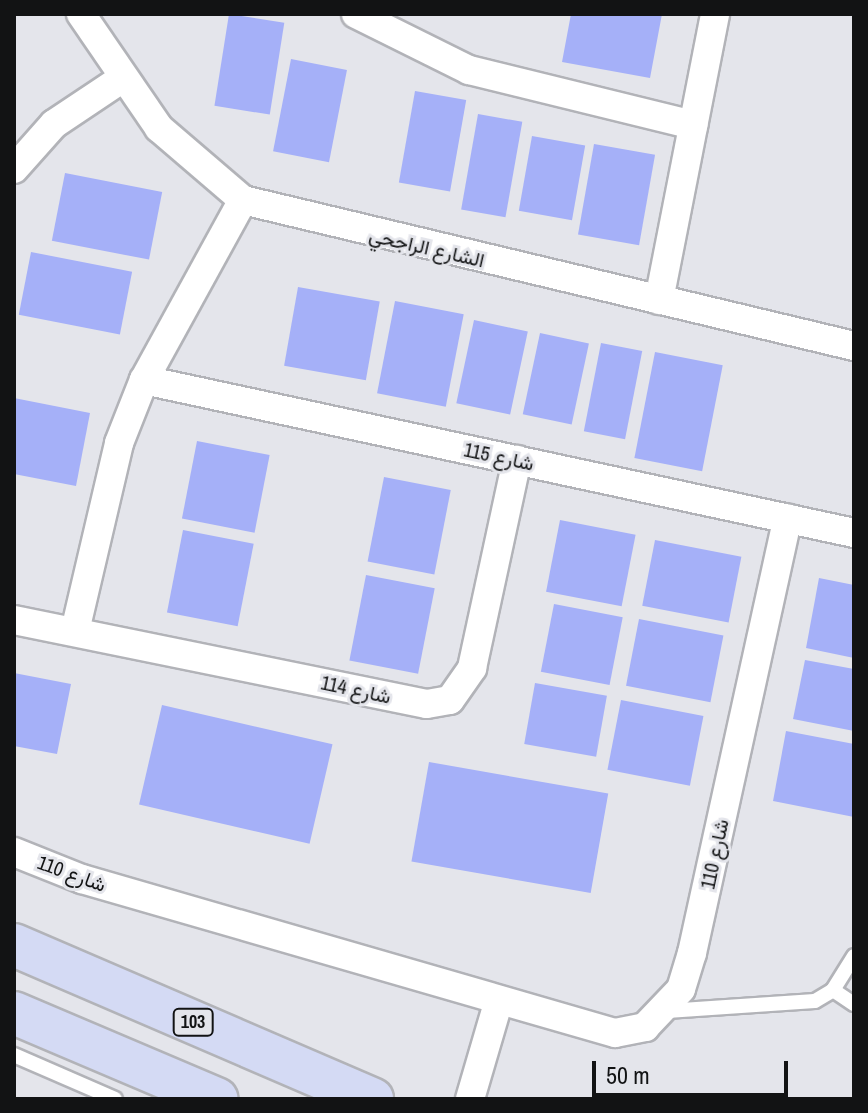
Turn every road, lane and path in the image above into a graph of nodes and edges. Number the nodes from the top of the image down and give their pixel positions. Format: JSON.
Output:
{"nodes":[{"id":1,"x":81,"y":14,"type":"edge"},
{"id":2,"x":356,"y":14,"type":"edge"},
{"id":3,"x":715,"y":14,"type":"edge"},
{"id":4,"x":123,"y":78,"type":"junction"},
{"id":5,"x":693,"y":125,"type":"junction"},
{"id":6,"x":14,"y":169,"type":"edge"},
{"id":7,"x":243,"y":200,"type":"junction"},
{"id":8,"x":659,"y":300,"type":"junction"},
{"id":9,"x":854,"y":346,"type":"edge"},
{"id":10,"x":144,"y":380,"type":"junction"},
{"id":11,"x":517,"y":460,"type":"junction"},
{"id":12,"x":788,"y":518,"type":"junction"},
{"id":13,"x":854,"y":533,"type":"edge"},
{"id":14,"x":14,"y":620,"type":"edge"},
{"id":15,"x":75,"y":631,"type":"junction"},
{"id":16,"x":14,"y":852,"type":"edge"},
{"id":17,"x":14,"y":945,"type":"edge"},
{"id":18,"x":854,"y":956,"type":"edge"},
{"id":19,"x":833,"y":990,"type":"junction"},
{"id":20,"x":499,"y":1000,"type":"junction"},
{"id":21,"x":854,"y":1004,"type":"edge"},
{"id":22,"x":667,"y":1011,"type":"junction"},
{"id":23,"x":14,"y":1013,"type":"edge"},
{"id":24,"x":14,"y":1055,"type":"edge"},
{"id":25,"x":115,"y":1099,"type":"edge"},
{"id":26,"x":217,"y":1099,"type":"edge"},
{"id":27,"x":372,"y":1099,"type":"edge"},
{"id":28,"x":470,"y":1099,"type":"edge"}],
"edges":[{"from":1,"to":4,"type":"street","name":"الشارع الراجحي"},
{"from":2,"to":5,"type":"street"},
{"from":3,"to":5,"type":"street"},
{"from":4,"to":6,"type":"street"},
{"from":4,"to":7,"type":"street","name":"الشارع الراجحي"},
{"from":5,"to":8,"type":"street"},
{"from":7,"to":8,"type":"street","name":"الشارع الراجحي"},
{"from":7,"to":10,"type":"street"},
{"from":8,"to":9,"type":"street","name":"الشارع الراجحي"},
{"from":10,"to":11,"type":"street","name":"شارع 115"},
{"from":10,"to":15,"type":"street"},
{"from":11,"to":12,"type":"street","name":"شارع 115"},
{"from":11,"to":15,"type":"street","name":"114 شارع"},
{"from":12,"to":13,"type":"street","name":"شارع 115"},
{"from":12,"to":22,"type":"street","name":"شارع 110"},
{"from":14,"to":15,"type":"street","name":"114 شارع"},
{"from":16,"to":20,"type":"street","name":"شارع 110"},
{"from":17,"to":27,"type":"main road","number":"103"},
{"from":18,"to":19,"type":"lane"},
{"from":19,"to":21,"type":"lane"},
{"from":19,"to":22,"type":"lane"},
{"from":20,"to":22,"type":"street","name":"شارع 110"},
{"from":20,"to":28,"type":"street"},
{"from":23,"to":26,"type":"main road"},
{"from":24,"to":25,"type":"lane"}]}
